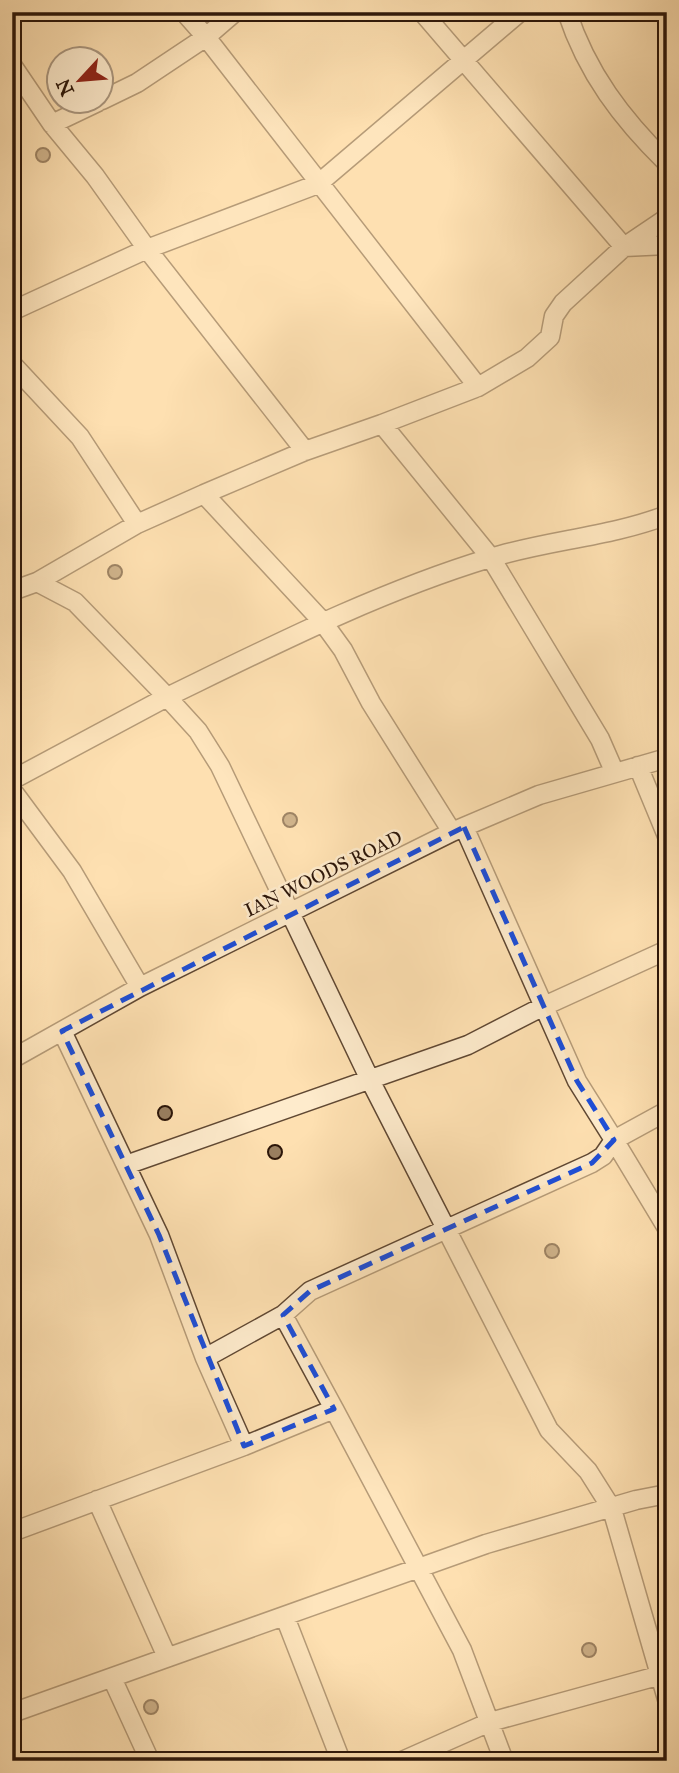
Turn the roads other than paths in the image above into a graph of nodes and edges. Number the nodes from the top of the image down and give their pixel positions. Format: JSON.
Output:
{"nodes":[{"id":1,"x":184,"y":12,"type":"edge"},
{"id":2,"x":235,"y":12,"type":"edge"},
{"id":3,"x":422,"y":12,"type":"edge"},
{"id":4,"x":520,"y":12,"type":"edge"},
{"id":5,"x":567,"y":12,"type":"edge"},
{"id":6,"x":206,"y":37,"type":"junction"},
{"id":7,"x":463,"y":61,"type":"junction"},
{"id":8,"x":12,"y":65,"type":"edge"},
{"id":9,"x":116,"y":93,"type":"edge"},
{"id":10,"x":69,"y":116,"type":"edge"},
{"id":11,"x":52,"y":124,"type":"junction"},
{"id":12,"x":667,"y":163,"type":"edge"},
{"id":13,"x":318,"y":184,"type":"junction"},
{"id":14,"x":667,"y":218,"type":"edge"},
{"id":15,"x":667,"y":245,"type":"edge"},
{"id":16,"x":624,"y":247,"type":"junction"},
{"id":17,"x":147,"y":249,"type":"junction"},
{"id":18,"x":12,"y":311,"type":"edge"},
{"id":19,"x":12,"y":364,"type":"edge"},
{"id":20,"x":478,"y":387,"type":"junction"},
{"id":21,"x":382,"y":424,"type":"junction"},
{"id":22,"x":305,"y":451,"type":"junction"},
{"id":23,"x":204,"y":494,"type":"junction"},
{"id":24,"x":667,"y":515,"type":"edge"},
{"id":25,"x":136,"y":524,"type":"junction"},
{"id":26,"x":491,"y":558,"type":"junction"},
{"id":27,"x":37,"y":582,"type":"junction"},
{"id":28,"x":12,"y":591,"type":"edge"},
{"id":29,"x":322,"y":621,"type":"junction"},
{"id":30,"x":167,"y":697,"type":"junction"},
{"id":31,"x":667,"y":758,"type":"edge"},
{"id":32,"x":638,"y":766,"type":"junction"},
{"id":33,"x":614,"y":771,"type":"junction"},
{"id":34,"x":12,"y":780,"type":"edge"},
{"id":35,"x":12,"y":790,"type":"edge"},
{"id":36,"x":458,"y":830,"type":"junction"},
{"id":37,"x":667,"y":836,"type":"edge"},
{"id":38,"x":291,"y":913,"type":"junction"},
{"id":39,"x":667,"y":950,"type":"edge"},
{"id":40,"x":140,"y":988,"type":"junction"},
{"id":41,"x":542,"y":1007,"type":"junction"},
{"id":42,"x":62,"y":1031,"type":"junction"},
{"id":43,"x":12,"y":1059,"type":"edge"},
{"id":44,"x":371,"y":1082,"type":"junction"},
{"id":45,"x":667,"y":1111,"type":"edge"},
{"id":46,"x":614,"y":1140,"type":"junction"},
{"id":47,"x":126,"y":1165,"type":"junction"},
{"id":48,"x":447,"y":1227,"type":"junction"},
{"id":49,"x":667,"y":1228,"type":"edge"},
{"id":50,"x":283,"y":1315,"type":"junction"},
{"id":51,"x":205,"y":1358,"type":"junction"},
{"id":52,"x":334,"y":1409,"type":"junction"},
{"id":53,"x":244,"y":1446,"type":"junction"},
{"id":54,"x":667,"y":1494,"type":"edge"},
{"id":55,"x":97,"y":1500,"type":"junction"},
{"id":56,"x":612,"y":1509,"type":"junction"},
{"id":57,"x":12,"y":1532,"type":"edge"},
{"id":58,"x":417,"y":1568,"type":"junction"},
{"id":59,"x":285,"y":1617,"type":"junction"},
{"id":60,"x":167,"y":1657,"type":"junction"},
{"id":61,"x":661,"y":1675,"type":"junction"},
{"id":62,"x":112,"y":1678,"type":"junction"},
{"id":63,"x":667,"y":1699,"type":"edge"},
{"id":64,"x":12,"y":1713,"type":"edge"},
{"id":65,"x":490,"y":1722,"type":"junction"},
{"id":66,"x":150,"y":1761,"type":"edge"},
{"id":67,"x":341,"y":1761,"type":"edge"},
{"id":68,"x":402,"y":1761,"type":"edge"},
{"id":69,"x":504,"y":1761,"type":"edge"}],
"edges":[{"from":1,"to":6,"type":"street"},
{"from":2,"to":6,"type":"street"},
{"from":3,"to":7,"type":"street"},
{"from":4,"to":7,"type":"street"},
{"from":5,"to":12,"type":"street"},
{"from":6,"to":9,"type":"street"},
{"from":6,"to":13,"type":"street"},
{"from":7,"to":13,"type":"street"},
{"from":7,"to":16,"type":"street"},
{"from":8,"to":11,"type":"street"},
{"from":10,"to":11,"type":"street"},
{"from":11,"to":17,"type":"street"},
{"from":13,"to":17,"type":"street"},
{"from":13,"to":20,"type":"street"},
{"from":14,"to":16,"type":"street"},
{"from":15,"to":16,"type":"street"},
{"from":16,"to":20,"type":"street"},
{"from":17,"to":18,"type":"street"},
{"from":17,"to":22,"type":"street"},
{"from":19,"to":25,"type":"street"},
{"from":20,"to":21,"type":"street"},
{"from":21,"to":22,"type":"street"},
{"from":21,"to":26,"type":"street"},
{"from":22,"to":23,"type":"street"},
{"from":23,"to":25,"type":"street"},
{"from":23,"to":29,"type":"street"},
{"from":24,"to":26,"type":"street"},
{"from":25,"to":27,"type":"street"},
{"from":26,"to":29,"type":"street"},
{"from":26,"to":33,"type":"street"},
{"from":27,"to":28,"type":"street"},
{"from":27,"to":30,"type":"street"},
{"from":29,"to":30,"type":"street"},
{"from":29,"to":36,"type":"street"},
{"from":30,"to":34,"type":"street"},
{"from":30,"to":38,"type":"street"},
{"from":31,"to":32,"type":"street","name":"IAN WOODS ROAD"},
{"from":32,"to":33,"type":"street","name":"IAN WOODS ROAD"},
{"from":32,"to":37,"type":"street"},
{"from":33,"to":36,"type":"street","name":"IAN WOODS ROAD"},
{"from":35,"to":40,"type":"street"},
{"from":36,"to":38,"type":"street","name":"IAN WOODS ROAD"},
{"from":36,"to":41,"type":"street"},
{"from":38,"to":40,"type":"street","name":"IAN WOODS ROAD"},
{"from":38,"to":44,"type":"street"},
{"from":39,"to":41,"type":"street"},
{"from":40,"to":42,"type":"street","name":"IAN WOODS ROAD"},
{"from":41,"to":44,"type":"street"},
{"from":41,"to":46,"type":"street"},
{"from":42,"to":43,"type":"street","name":"IAN WOODS ROAD"},
{"from":42,"to":47,"type":"street"},
{"from":44,"to":47,"type":"street"},
{"from":44,"to":48,"type":"street"},
{"from":45,"to":46,"type":"street"},
{"from":46,"to":48,"type":"street"},
{"from":46,"to":49,"type":"street"},
{"from":47,"to":51,"type":"street"},
{"from":48,"to":50,"type":"street"},
{"from":48,"to":56,"type":"street"},
{"from":50,"to":51,"type":"street"},
{"from":50,"to":52,"type":"street"},
{"from":51,"to":53,"type":"street"},
{"from":52,"to":53,"type":"street"},
{"from":52,"to":58,"type":"street"},
{"from":53,"to":55,"type":"street"},
{"from":54,"to":56,"type":"street"},
{"from":55,"to":57,"type":"street"},
{"from":55,"to":60,"type":"street"},
{"from":56,"to":58,"type":"street"},
{"from":56,"to":61,"type":"street"},
{"from":58,"to":59,"type":"street"},
{"from":58,"to":65,"type":"street"},
{"from":59,"to":60,"type":"street"},
{"from":59,"to":67,"type":"street"},
{"from":60,"to":62,"type":"street"},
{"from":61,"to":63,"type":"street"},
{"from":61,"to":65,"type":"street"},
{"from":62,"to":64,"type":"street"},
{"from":62,"to":66,"type":"street"},
{"from":65,"to":68,"type":"street"},
{"from":65,"to":69,"type":"street"}]}
